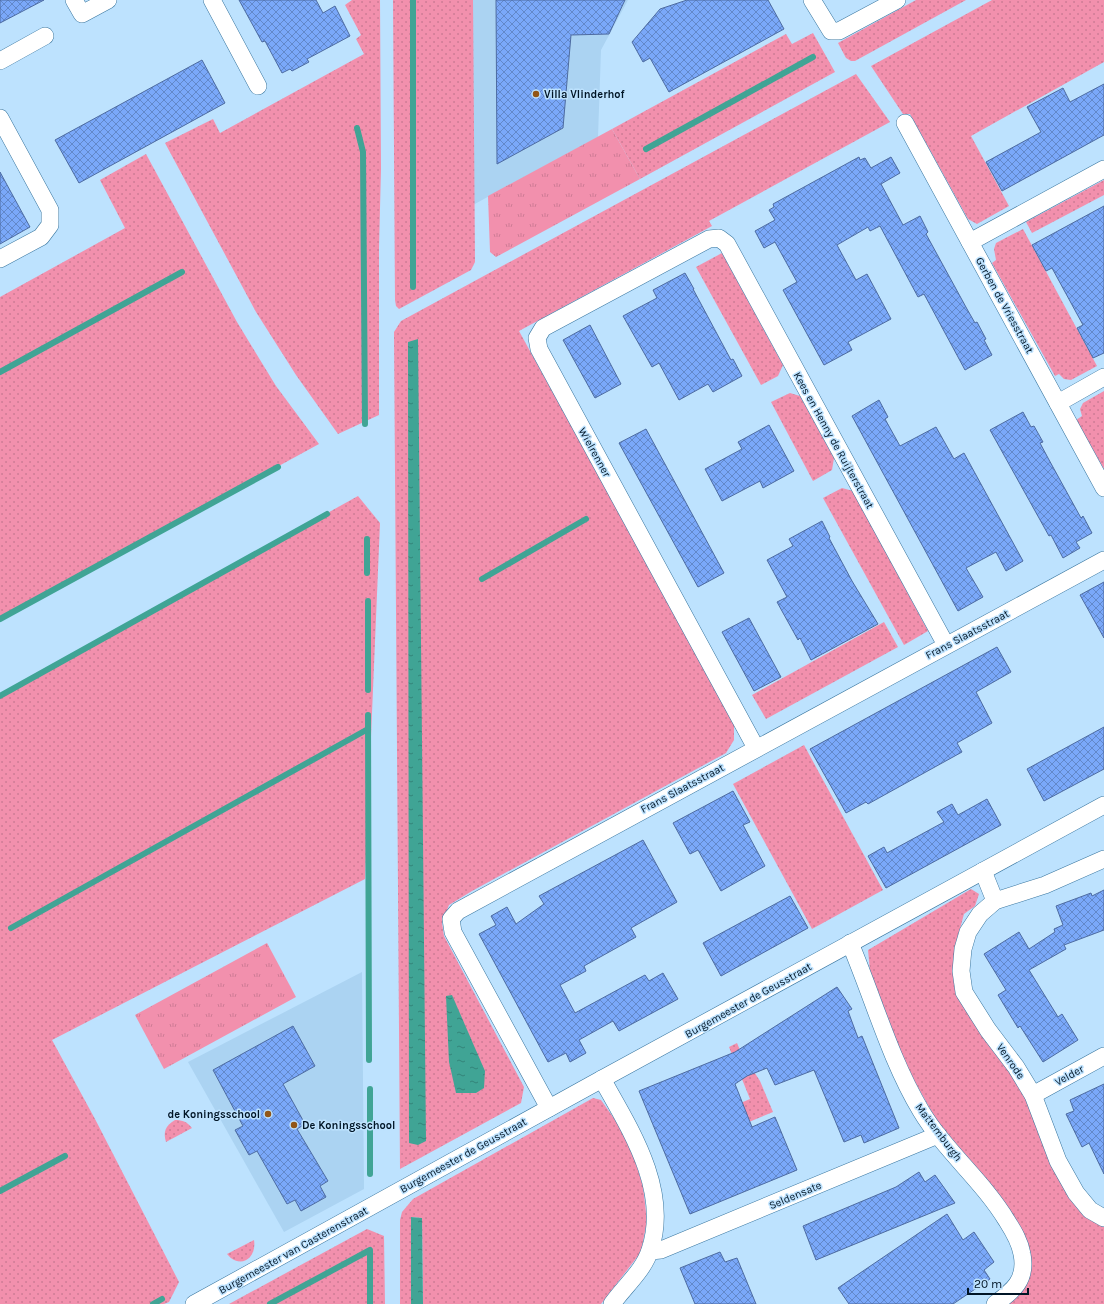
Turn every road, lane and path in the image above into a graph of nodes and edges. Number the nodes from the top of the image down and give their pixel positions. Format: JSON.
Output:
{"nodes":[{"id":1,"x":108,"y":0,"type":"edge"},
{"id":2,"x":212,"y":0,"type":"edge"},
{"id":3,"x":812,"y":0,"type":"edge"},
{"id":4,"x":897,"y":0,"type":"edge"},
{"id":5,"x":78,"y":7,"type":"edge"},
{"id":6,"x":45,"y":36,"type":"dead end"},
{"id":7,"x":0,"y":61,"type":"edge"},
{"id":8,"x":258,"y":86,"type":"dead end"},
{"id":9,"x":0,"y":118,"type":"edge"},
{"id":10,"x":905,"y":123,"type":"dead end"},
{"id":11,"x":1104,"y":169,"type":"edge"},
{"id":12,"x":719,"y":238,"type":"joint"},
{"id":13,"x":970,"y":242,"type":"junction"},
{"id":14,"x":0,"y":259,"type":"edge"},
{"id":15,"x":1104,"y":377,"type":"edge"},
{"id":16,"x":1058,"y":403,"type":"junction"},
{"id":17,"x":1104,"y":488,"type":"edge"},
{"id":18,"x":1104,"y":560,"type":"edge"},
{"id":19,"x":946,"y":645,"type":"junction"},
{"id":20,"x":756,"y":748,"type":"junction"},
{"id":21,"x":1104,"y":805,"type":"edge"},
{"id":22,"x":1104,"y":859,"type":"edge"},
{"id":23,"x":983,"y":871,"type":"junction"},
{"id":24,"x":995,"y":901,"type":"junction"},
{"id":25,"x":850,"y":944,"type":"junction"},
{"id":26,"x":1104,"y":1056,"type":"edge"},
{"id":27,"x":602,"y":1079,"type":"junction"},
{"id":28,"x":1033,"y":1095,"type":"junction"},
{"id":29,"x":549,"y":1108,"type":"junction"},
{"id":30,"x":938,"y":1135,"type":"junction"},
{"id":31,"x":392,"y":1195,"type":"joint"},
{"id":32,"x":1104,"y":1218,"type":"edge"},
{"id":33,"x":650,"y":1250,"type":"junction"},
{"id":34,"x":194,"y":1304,"type":"edge"},
{"id":35,"x":612,"y":1304,"type":"edge"},
{"id":36,"x":995,"y":1304,"type":"edge"}],
"edges":[{"from":1,"to":5,"type":"street"},
{"from":2,"to":8,"type":"street"},
{"from":3,"to":4,"type":"street"},
{"from":6,"to":7,"type":"street"},
{"from":9,"to":14,"type":"street"},
{"from":10,"to":13,"type":"street","name":"Gerben de Vriesstraat"},
{"from":11,"to":13,"type":"street"},
{"from":12,"to":19,"type":"street","name":"Kees en Henny de Ruijterstraat"},
{"from":12,"to":20,"type":"street","name":"Wielrenner"},
{"from":13,"to":16,"type":"street","name":"Gerben de Vriesstraat"},
{"from":15,"to":16,"type":"street"},
{"from":16,"to":17,"type":"street","name":"Gerben de Vriesstraat"},
{"from":18,"to":19,"type":"street","name":"Frans Slaatsstraat"},
{"from":19,"to":20,"type":"street","name":"Frans Slaatsstraat"},
{"from":20,"to":29,"type":"street","name":"Frans Slaatsstraat"},
{"from":21,"to":23,"type":"street","name":"Burgemeester de Geusstraat"},
{"from":22,"to":24,"type":"street","name":"Venrode"},
{"from":23,"to":24,"type":"street"},
{"from":23,"to":25,"type":"street","name":"Burgemeester de Geusstraat"},
{"from":24,"to":28,"type":"street","name":"Venrode"},
{"from":25,"to":27,"type":"street","name":"Burgemeester de Geusstraat"},
{"from":25,"to":30,"type":"street","name":"Mattemburgh"},
{"from":26,"to":28,"type":"street","name":"Velder"},
{"from":27,"to":29,"type":"street","name":"Burgemeester de Geusstraat"},
{"from":27,"to":33,"type":"street"},
{"from":28,"to":32,"type":"street","name":"Venrode"},
{"from":29,"to":31,"type":"street","name":"Burgemeester de Geusstraat"},
{"from":30,"to":33,"type":"street","name":"Seldensate"},
{"from":30,"to":36,"type":"street","name":"Mattemburgh"},
{"from":31,"to":34,"type":"street","name":"Burgemeester van Casterenstraat"},
{"from":33,"to":35,"type":"street"}]}
